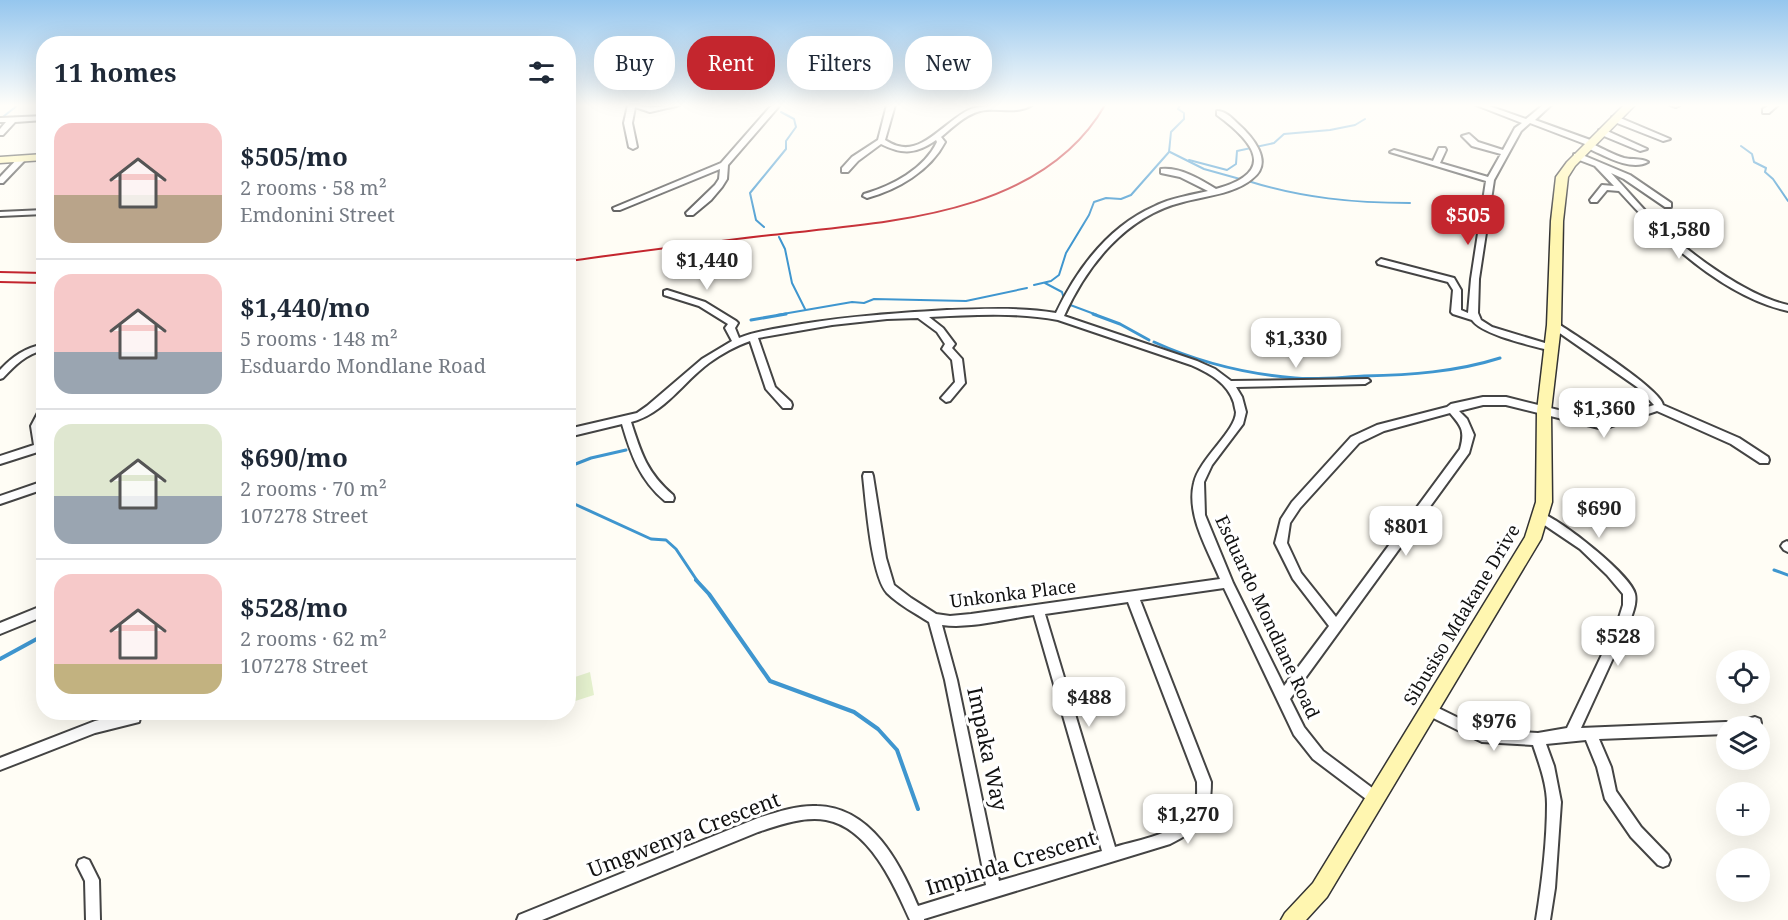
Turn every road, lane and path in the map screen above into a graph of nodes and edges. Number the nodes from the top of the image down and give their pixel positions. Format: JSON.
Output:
{"nodes":[{"id":1,"x":739,"y":148,"type":"edge"},
{"id":2,"x":871,"y":148,"type":"edge"},
{"id":3,"x":938,"y":148,"type":"edge"},
{"id":4,"x":1254,"y":148,"type":"edge"},
{"id":5,"x":1488,"y":148,"type":"edge"},
{"id":6,"x":1507,"y":148,"type":"edge"},
{"id":7,"x":1585,"y":148,"type":"junction"},
{"id":8,"x":1442,"y":150,"type":"dead end"},
{"id":9,"x":1394,"y":152,"type":"dead end"},
{"id":10,"x":1504,"y":153,"type":"junction"},
{"id":11,"x":36,"y":158,"type":"edge"},
{"id":12,"x":22,"y":159,"type":"junction"},
{"id":13,"x":0,"y":160,"type":"edge"},
{"id":14,"x":1644,"y":162,"type":"dead end"},
{"id":15,"x":1436,"y":164,"type":"junction"},
{"id":16,"x":1598,"y":164,"type":"junction"},
{"id":17,"x":724,"y":165,"type":"junction"},
{"id":18,"x":846,"y":170,"type":"dead end"},
{"id":19,"x":1164,"y":171,"type":"dead end"},
{"id":20,"x":1491,"y":180,"type":"junction"},
{"id":21,"x":0,"y":181,"type":"edge"},
{"id":22,"x":1623,"y":189,"type":"junction"},
{"id":23,"x":1214,"y":191,"type":"junction"},
{"id":24,"x":867,"y":196,"type":"dead end"},
{"id":25,"x":1594,"y":200,"type":"dead end"},
{"id":26,"x":1668,"y":205,"type":"dead end"},
{"id":27,"x":617,"y":208,"type":"dead end"},
{"id":28,"x":36,"y":212,"type":"edge"},
{"id":29,"x":690,"y":213,"type":"dead end"},
{"id":30,"x":0,"y":214,"type":"edge"},
{"id":31,"x":1382,"y":262,"type":"dead end"},
{"id":32,"x":667,"y":293,"type":"dead end"},
{"id":33,"x":1788,"y":308,"type":"edge"},
{"id":34,"x":919,"y":314,"type":"junction"},
{"id":35,"x":1059,"y":317,"type":"junction"},
{"id":36,"x":1475,"y":318,"type":"junction"},
{"id":37,"x":1554,"y":325,"type":"junction"},
{"id":38,"x":753,"y":336,"type":"junction"},
{"id":39,"x":737,"y":342,"type":"junction"},
{"id":40,"x":36,"y":348,"type":"edge"},
{"id":41,"x":1552,"y":348,"type":"junction"},
{"id":42,"x":0,"y":376,"type":"edge"},
{"id":43,"x":1365,"y":381,"type":"dead end"},
{"id":44,"x":1229,"y":384,"type":"junction"},
{"id":45,"x":946,"y":398,"type":"dead end"},
{"id":46,"x":787,"y":405,"type":"dead end"},
{"id":47,"x":1658,"y":407,"type":"junction"},
{"id":48,"x":1451,"y":408,"type":"junction"},
{"id":49,"x":1546,"y":412,"type":"junction"},
{"id":50,"x":626,"y":421,"type":"junction"},
{"id":51,"x":576,"y":431,"type":"edge"},
{"id":52,"x":36,"y":449,"type":"edge"},
{"id":53,"x":0,"y":460,"type":"edge"},
{"id":54,"x":1764,"y":460,"type":"dead end"},
{"id":55,"x":868,"y":476,"type":"dead end"},
{"id":56,"x":36,"y":487,"type":"edge"},
{"id":57,"x":669,"y":498,"type":"dead end"},
{"id":58,"x":0,"y":500,"type":"edge"},
{"id":59,"x":1541,"y":517,"type":"junction"},
{"id":60,"x":1227,"y":583,"type":"junction"},
{"id":61,"x":1132,"y":596,"type":"junction"},
{"id":62,"x":1038,"y":610,"type":"junction"},
{"id":63,"x":36,"y":613,"type":"edge"},
{"id":64,"x":934,"y":619,"type":"junction"},
{"id":65,"x":1336,"y":626,"type":"junction"},
{"id":66,"x":0,"y":629,"type":"edge"},
{"id":67,"x":1282,"y":699,"type":"junction"},
{"id":68,"x":1428,"y":709,"type":"junction"},
{"id":69,"x":126,"y":720,"type":"edge"},
{"id":70,"x":1716,"y":728,"type":"edge"},
{"id":71,"x":1570,"y":734,"type":"junction"},
{"id":72,"x":1590,"y":734,"type":"junction"},
{"id":73,"x":1538,"y":740,"type":"junction"},
{"id":74,"x":0,"y":764,"type":"edge"},
{"id":75,"x":1374,"y":798,"type":"junction"},
{"id":76,"x":1110,"y":855,"type":"junction"},
{"id":77,"x":1663,"y":860,"type":"dead end"},
{"id":78,"x":84,"y":865,"type":"dead end"},
{"id":79,"x":994,"y":890,"type":"junction"},
{"id":80,"x":916,"y":917,"type":"edge"},
{"id":81,"x":93,"y":920,"type":"edge"},
{"id":82,"x":524,"y":920,"type":"edge"},
{"id":83,"x":1292,"y":920,"type":"edge"},
{"id":84,"x":1544,"y":920,"type":"edge"}],
"edges":[{"from":1,"to":17,"type":"street"},
{"from":2,"to":18,"type":"street"},
{"from":3,"to":24,"type":"street"},
{"from":4,"to":23,"type":"street"},
{"from":5,"to":10,"type":"street"},
{"from":6,"to":10,"type":"street"},
{"from":7,"to":14,"type":"street"},
{"from":7,"to":16,"type":"street"},
{"from":7,"to":37,"type":"street","name":"Sibusiso Mdakane Drive"},
{"from":8,"to":15,"type":"street"},
{"from":9,"to":15,"type":"street"},
{"from":10,"to":20,"type":"street"},
{"from":11,"to":12,"type":"street"},
{"from":12,"to":13,"type":"street"},
{"from":12,"to":21,"type":"street"},
{"from":15,"to":20,"type":"street"},
{"from":16,"to":22,"type":"street"},
{"from":16,"to":26,"type":"street"},
{"from":17,"to":27,"type":"street"},
{"from":17,"to":29,"type":"street"},
{"from":19,"to":23,"type":"street"},
{"from":20,"to":36,"type":"street"},
{"from":22,"to":25,"type":"street"},
{"from":22,"to":33,"type":"street"},
{"from":23,"to":35,"type":"street"},
{"from":28,"to":30,"type":"street"},
{"from":31,"to":36,"type":"street"},
{"from":32,"to":39,"type":"street"},
{"from":34,"to":35,"type":"street"},
{"from":34,"to":38,"type":"street"},
{"from":34,"to":45,"type":"street"},
{"from":35,"to":44,"type":"street"},
{"from":36,"to":41,"type":"street"},
{"from":37,"to":41,"type":"street","name":"Sibusiso Mdakane Drive"},
{"from":37,"to":47,"type":"street"},
{"from":38,"to":39,"type":"street"},
{"from":38,"to":46,"type":"street"},
{"from":39,"to":50,"type":"street"},
{"from":40,"to":42,"type":"street"},
{"from":41,"to":49,"type":"street","name":"Sibusiso Mdakane Drive"},
{"from":43,"to":44,"type":"street"},
{"from":44,"to":60,"type":"street","name":"Esduardo Mondlane Road"},
{"from":47,"to":49,"type":"street"},
{"from":47,"to":54,"type":"street"},
{"from":48,"to":49,"type":"street"},
{"from":48,"to":65,"type":"street"},
{"from":48,"to":65,"type":"street"},
{"from":49,"to":59,"type":"street","name":"Sibusiso Mdakane Drive"},
{"from":50,"to":51,"type":"street"},
{"from":50,"to":57,"type":"street"},
{"from":52,"to":53,"type":"street"},
{"from":55,"to":64,"type":"street","name":"Unkonka Place"},
{"from":56,"to":58,"type":"street"},
{"from":59,"to":68,"type":"street","name":"Sibusiso Mdakane Drive"},
{"from":59,"to":71,"type":"street"},
{"from":60,"to":61,"type":"street","name":"Unkonka Place"},
{"from":60,"to":67,"type":"street","name":"Esduardo Mondlane Road"},
{"from":61,"to":62,"type":"street","name":"Unkonka Place"},
{"from":61,"to":76,"type":"street","name":"Impinda Crescent"},
{"from":62,"to":64,"type":"street","name":"Unkonka Place"},
{"from":62,"to":76,"type":"street"},
{"from":63,"to":66,"type":"street"},
{"from":64,"to":79,"type":"street","name":"Impaka Way"},
{"from":65,"to":67,"type":"street"},
{"from":67,"to":75,"type":"street","name":"Esduardo Mondlane Road"},
{"from":68,"to":73,"type":"street"},
{"from":68,"to":75,"type":"street","name":"Sibusiso Mdakane Drive"},
{"from":69,"to":74,"type":"street"},
{"from":70,"to":72,"type":"street"},
{"from":71,"to":72,"type":"street"},
{"from":71,"to":73,"type":"street"},
{"from":72,"to":77,"type":"street"},
{"from":73,"to":84,"type":"street"},
{"from":75,"to":83,"type":"street","name":"Sibusiso Mdakane Drive"},
{"from":76,"to":79,"type":"street","name":"Impinda Crescent"},
{"from":78,"to":81,"type":"street"},
{"from":79,"to":80,"type":"street","name":"Impinda Crescent"},
{"from":80,"to":82,"type":"street","name":"Umgwenya Crescent"}]}
